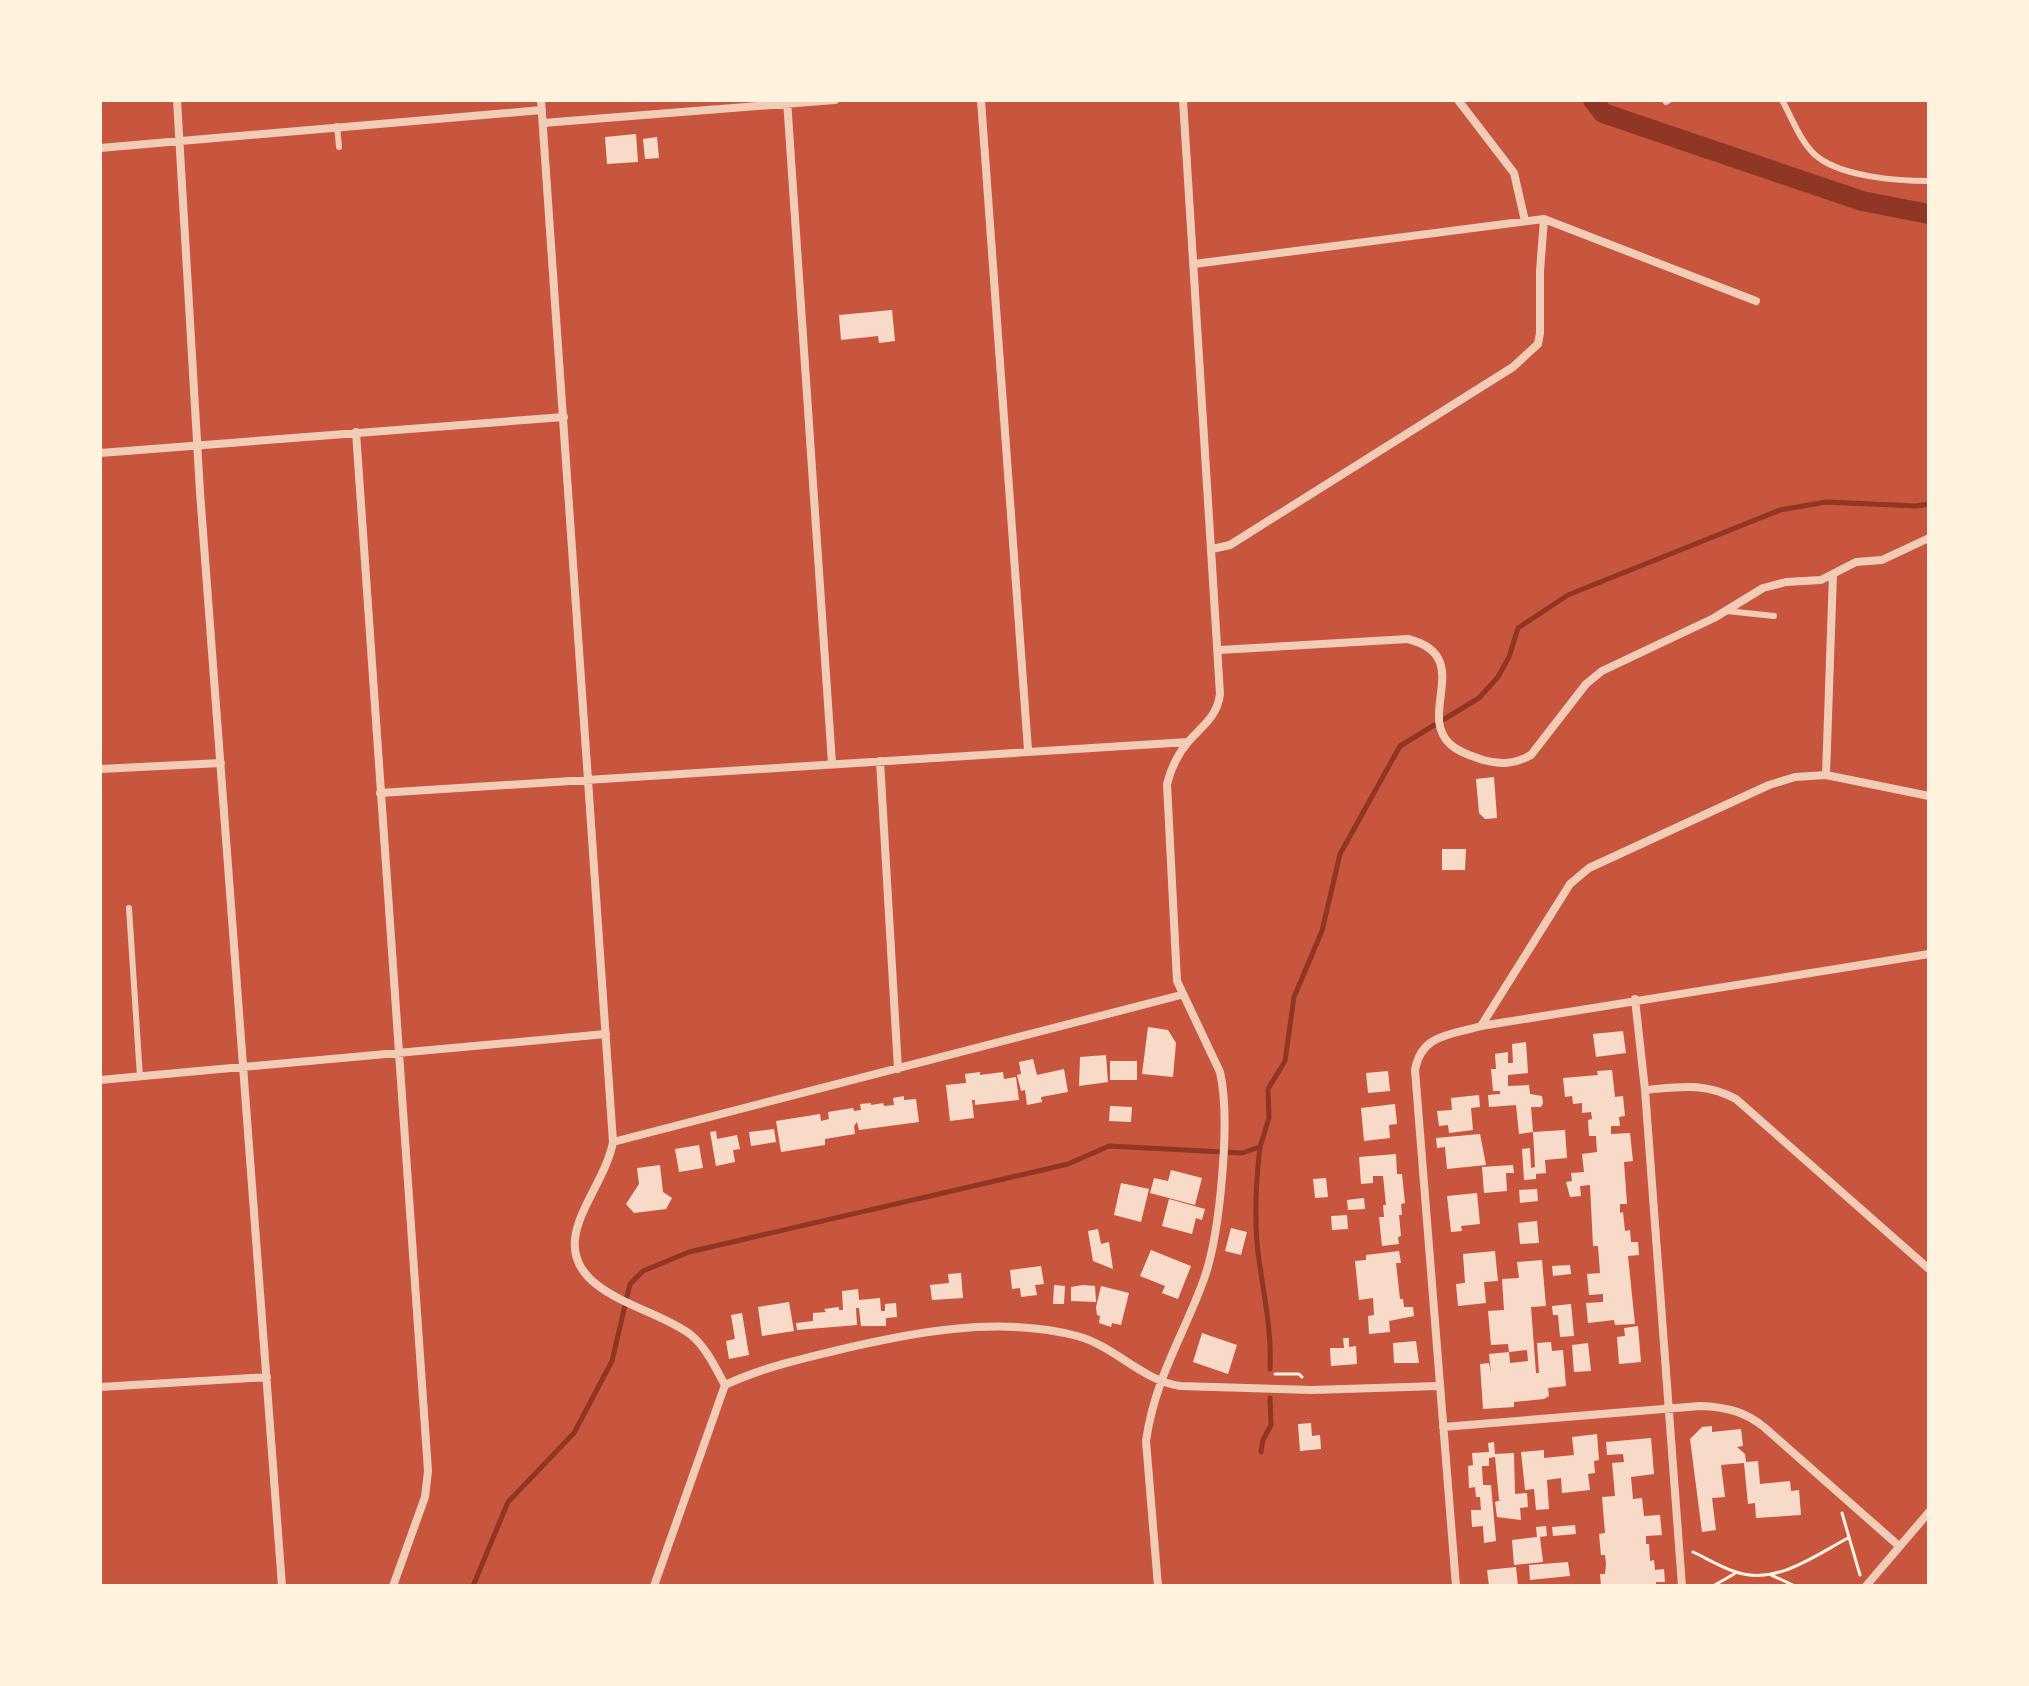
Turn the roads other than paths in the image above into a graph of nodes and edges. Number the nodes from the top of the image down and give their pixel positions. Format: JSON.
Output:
{"nodes":[{"id":1,"x":177,"y":100,"type":"edge"},
{"id":2,"x":835,"y":100,"type":"edge"},
{"id":3,"x":981,"y":100,"type":"edge"},
{"id":4,"x":1183,"y":100,"type":"edge"},
{"id":5,"x":1458,"y":100,"type":"edge"},
{"id":6,"x":1782,"y":100,"type":"edge"},
{"id":7,"x":788,"y":102,"type":"edge"},
{"id":8,"x":542,"y":105,"type":"edge"},
{"id":9,"x":543,"y":123,"type":"junction"},
{"id":10,"x":337,"y":126,"type":"junction"},
{"id":11,"x":180,"y":141,"type":"junction"},
{"id":12,"x":339,"y":147,"type":"dead end"},
{"id":13,"x":100,"y":148,"type":"edge"},
{"id":14,"x":1929,"y":181,"type":"edge"},
{"id":15,"x":1544,"y":219,"type":"junction"},
{"id":16,"x":1525,"y":221,"type":"junction"},
{"id":17,"x":1194,"y":264,"type":"junction"},
{"id":18,"x":1756,"y":301,"type":"dead end"},
{"id":19,"x":564,"y":417,"type":"junction"},
{"id":20,"x":356,"y":432,"type":"junction"},
{"id":21,"x":198,"y":446,"type":"junction"},
{"id":22,"x":100,"y":453,"type":"edge"},
{"id":23,"x":1929,"y":538,"type":"edge"},
{"id":24,"x":1212,"y":549,"type":"junction"},
{"id":25,"x":1833,"y":574,"type":"junction"},
{"id":26,"x":1727,"y":611,"type":"junction"},
{"id":27,"x":1774,"y":616,"type":"dead end"},
{"id":28,"x":1219,"y":650,"type":"junction"},
{"id":29,"x":1188,"y":742,"type":"junction"},
{"id":30,"x":1028,"y":750,"type":"junction"},
{"id":31,"x":880,"y":761,"type":"junction"},
{"id":32,"x":221,"y":763,"type":"junction"},
{"id":33,"x":832,"y":763,"type":"junction"},
{"id":34,"x":100,"y":769,"type":"edge"},
{"id":35,"x":1826,"y":775,"type":"junction"},
{"id":36,"x":586,"y":778,"type":"junction"},
{"id":37,"x":380,"y":793,"type":"junction"},
{"id":38,"x":1929,"y":796,"type":"edge"},
{"id":39,"x":129,"y":908,"type":"dead end"},
{"id":40,"x":1929,"y":954,"type":"edge"},
{"id":41,"x":1181,"y":995,"type":"junction"},
{"id":42,"x":1635,"y":999,"type":"junction"},
{"id":43,"x":1481,"y":1026,"type":"junction"},
{"id":44,"x":606,"y":1034,"type":"junction"},
{"id":45,"x":398,"y":1053,"type":"junction"},
{"id":46,"x":245,"y":1068,"type":"junction"},
{"id":47,"x":898,"y":1069,"type":"junction"},
{"id":48,"x":140,"y":1077,"type":"junction"},
{"id":49,"x":100,"y":1080,"type":"edge"},
{"id":50,"x":1645,"y":1090,"type":"junction"},
{"id":51,"x":613,"y":1142,"type":"junction"},
{"id":52,"x":1929,"y":1269,"type":"edge"},
{"id":53,"x":267,"y":1377,"type":"junction"},
{"id":54,"x":1159,"y":1382,"type":"junction"},
{"id":55,"x":725,"y":1385,"type":"junction"},
{"id":56,"x":1439,"y":1386,"type":"junction"},
{"id":57,"x":100,"y":1387,"type":"edge"},
{"id":58,"x":1670,"y":1408,"type":"junction"},
{"id":59,"x":1443,"y":1427,"type":"junction"},
{"id":60,"x":1929,"y":1512,"type":"edge"},
{"id":61,"x":1899,"y":1546,"type":"junction"},
{"id":62,"x":282,"y":1586,"type":"edge"},
{"id":63,"x":393,"y":1586,"type":"edge"},
{"id":64,"x":654,"y":1586,"type":"edge"},
{"id":65,"x":1158,"y":1586,"type":"edge"},
{"id":66,"x":1456,"y":1586,"type":"edge"},
{"id":67,"x":1682,"y":1586,"type":"edge"},
{"id":68,"x":1864,"y":1586,"type":"edge"}],
"edges":[{"from":1,"to":11,"type":"street"},
{"from":2,"to":7,"type":"street"},
{"from":3,"to":30,"type":"street"},
{"from":4,"to":17,"type":"street"},
{"from":5,"to":16,"type":"street"},
{"from":6,"to":14,"type":"lane"},
{"from":7,"to":9,"type":"street"},
{"from":7,"to":33,"type":"street"},
{"from":8,"to":9,"type":"street"},
{"from":8,"to":10,"type":"street"},
{"from":9,"to":19,"type":"street"},
{"from":10,"to":11,"type":"street"},
{"from":10,"to":12,"type":"lane"},
{"from":11,"to":13,"type":"street"},
{"from":11,"to":21,"type":"street"},
{"from":15,"to":16,"type":"street"},
{"from":15,"to":18,"type":"street"},
{"from":15,"to":24,"type":"street"},
{"from":16,"to":17,"type":"street"},
{"from":17,"to":24,"type":"street"},
{"from":19,"to":20,"type":"street"},
{"from":19,"to":36,"type":"street"},
{"from":20,"to":21,"type":"street"},
{"from":20,"to":37,"type":"street"},
{"from":21,"to":22,"type":"street"},
{"from":21,"to":32,"type":"street"},
{"from":23,"to":25,"type":"street"},
{"from":24,"to":28,"type":"street"},
{"from":25,"to":26,"type":"street"},
{"from":25,"to":35,"type":"street"},
{"from":26,"to":27,"type":"lane"},
{"from":26,"to":28,"type":"street"},
{"from":28,"to":29,"type":"street"},
{"from":29,"to":30,"type":"street"},
{"from":29,"to":41,"type":"street"},
{"from":30,"to":31,"type":"street"},
{"from":31,"to":33,"type":"street"},
{"from":31,"to":47,"type":"street"},
{"from":32,"to":34,"type":"street"},
{"from":32,"to":46,"type":"street"},
{"from":33,"to":36,"type":"street"},
{"from":35,"to":38,"type":"street"},
{"from":35,"to":43,"type":"street"},
{"from":36,"to":37,"type":"street"},
{"from":36,"to":44,"type":"street"},
{"from":37,"to":45,"type":"street"},
{"from":39,"to":48,"type":"lane"},
{"from":40,"to":42,"type":"street"},
{"from":41,"to":47,"type":"street"},
{"from":41,"to":54,"type":"street"},
{"from":42,"to":43,"type":"street"},
{"from":42,"to":50,"type":"street"},
{"from":43,"to":56,"type":"street"},
{"from":44,"to":45,"type":"street"},
{"from":44,"to":51,"type":"street"},
{"from":45,"to":46,"type":"street"},
{"from":45,"to":63,"type":"street"},
{"from":46,"to":48,"type":"street"},
{"from":46,"to":53,"type":"street"},
{"from":47,"to":51,"type":"street"},
{"from":48,"to":49,"type":"street"},
{"from":50,"to":52,"type":"street"},
{"from":50,"to":58,"type":"street"},
{"from":51,"to":55,"type":"street"},
{"from":53,"to":57,"type":"street"},
{"from":53,"to":62,"type":"street"},
{"from":54,"to":55,"type":"street"},
{"from":54,"to":56,"type":"street"},
{"from":54,"to":65,"type":"street"},
{"from":55,"to":64,"type":"street"},
{"from":56,"to":59,"type":"street"},
{"from":58,"to":59,"type":"street"},
{"from":58,"to":61,"type":"street"},
{"from":58,"to":67,"type":"street"},
{"from":59,"to":66,"type":"street"},
{"from":60,"to":61,"type":"street"},
{"from":61,"to":68,"type":"street"}]}
